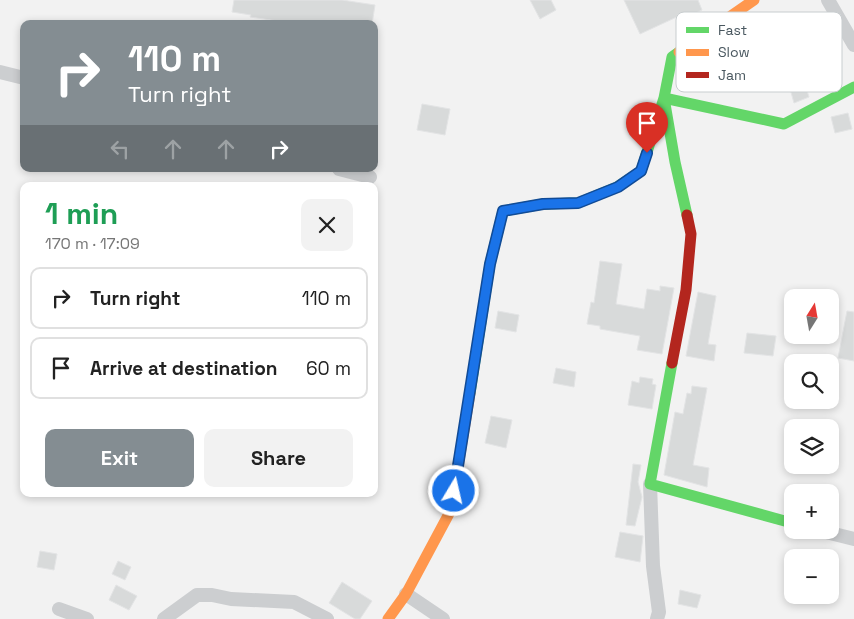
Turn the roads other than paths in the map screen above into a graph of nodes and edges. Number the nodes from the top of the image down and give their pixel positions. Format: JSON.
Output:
{"nodes":[{"id":1,"x":754,"y":0,"type":"edge"},
{"id":2,"x":828,"y":0,"type":"edge"},
{"id":3,"x":737,"y":12,"type":"edge"},
{"id":4,"x":835,"y":12,"type":"edge"},
{"id":5,"x":842,"y":24,"type":"edge"},
{"id":6,"x":854,"y":44,"type":"edge"},
{"id":7,"x":676,"y":54,"type":"edge"},
{"id":8,"x":0,"y":72,"type":"edge"},
{"id":9,"x":20,"y":77,"type":"edge"},
{"id":10,"x":854,"y":87,"type":"edge"},
{"id":11,"x":664,"y":98,"type":"junction"},
{"id":12,"x":351,"y":172,"type":"edge"},
{"id":13,"x":370,"y":177,"type":"dead end"},
{"id":14,"x":650,"y":484,"type":"junction"},
{"id":15,"x":784,"y":522,"type":"edge"},
{"id":16,"x":839,"y":535,"type":"edge"},
{"id":17,"x":854,"y":539,"type":"edge"},
{"id":18,"x":406,"y":594,"type":"junction"},
{"id":19,"x":59,"y":609,"type":"dead end"},
{"id":20,"x":87,"y":619,"type":"edge"},
{"id":21,"x":164,"y":619,"type":"edge"},
{"id":22,"x":327,"y":619,"type":"edge"},
{"id":23,"x":388,"y":619,"type":"edge"},
{"id":24,"x":443,"y":619,"type":"edge"},
{"id":25,"x":657,"y":619,"type":"edge"}],
"edges":[{"from":1,"to":3,"type":"street"},
{"from":2,"to":4,"type":"street"},
{"from":5,"to":6,"type":"street"},
{"from":7,"to":11,"type":"street"},
{"from":8,"to":9,"type":"street"},
{"from":10,"to":11,"type":"street"},
{"from":11,"to":14,"type":"street"},
{"from":11,"to":18,"type":"street"},
{"from":12,"to":13,"type":"street"},
{"from":14,"to":15,"type":"street"},
{"from":14,"to":25,"type":"street"},
{"from":16,"to":17,"type":"street"},
{"from":18,"to":23,"type":"street"},
{"from":18,"to":24,"type":"street"},
{"from":19,"to":20,"type":"street"},
{"from":21,"to":22,"type":"street"}]}
